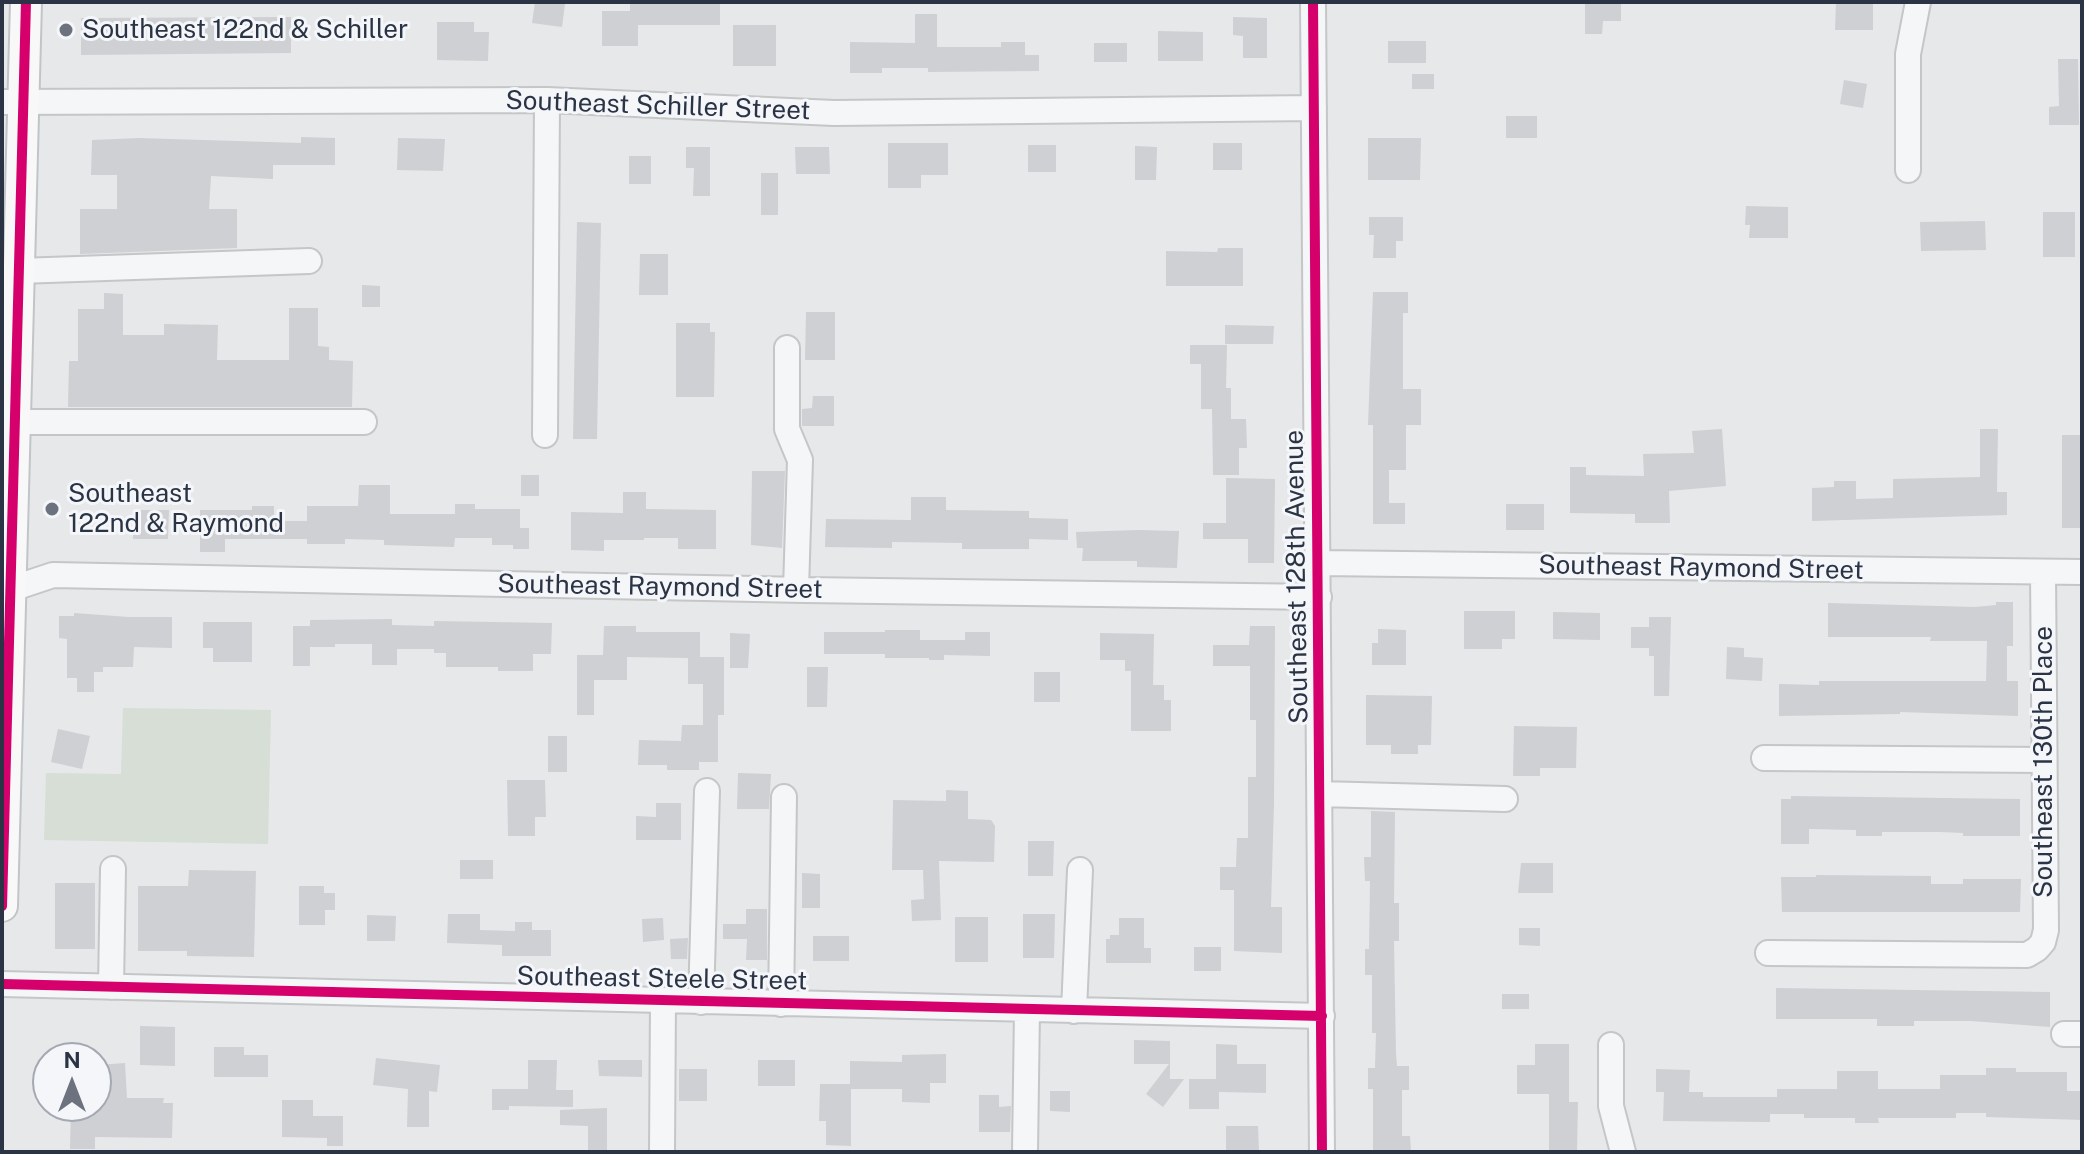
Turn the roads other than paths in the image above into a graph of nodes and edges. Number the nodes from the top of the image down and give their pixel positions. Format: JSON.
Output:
{"nodes":[{"id":1,"x":26,"y":2,"type":"edge"},
{"id":2,"x":1313,"y":2,"type":"edge"},
{"id":3,"x":1918,"y":2,"type":"edge"},
{"id":4,"x":547,"y":100,"type":"junction"},
{"id":5,"x":13,"y":102,"type":"edge"},
{"id":6,"x":1314,"y":108,"type":"junction"},
{"id":7,"x":1908,"y":170,"type":"dead end"},
{"id":8,"x":309,"y":261,"type":"dead end"},
{"id":9,"x":19,"y":271,"type":"junction"},
{"id":10,"x":10,"y":305,"type":"edge"},
{"id":11,"x":787,"y":348,"type":"dead end"},
{"id":12,"x":15,"y":422,"type":"junction"},
{"id":13,"x":364,"y":422,"type":"dead end"},
{"id":14,"x":545,"y":435,"type":"dead end"},
{"id":15,"x":1319,"y":563,"type":"junction"},
{"id":16,"x":2043,"y":572,"type":"junction"},
{"id":17,"x":2082,"y":572,"type":"edge"},
{"id":18,"x":7,"y":589,"type":"edge"},
{"id":19,"x":796,"y":590,"type":"junction"},
{"id":20,"x":1319,"y":597,"type":"junction"},
{"id":21,"x":1764,"y":758,"type":"dead end"},
{"id":22,"x":2044,"y":760,"type":"junction"},
{"id":23,"x":707,"y":791,"type":"dead end"},
{"id":24,"x":1320,"y":794,"type":"junction"},
{"id":25,"x":784,"y":797,"type":"dead end"},
{"id":26,"x":1505,"y":799,"type":"dead end"},
{"id":27,"x":113,"y":869,"type":"dead end"},
{"id":28,"x":1080,"y":870,"type":"dead end"},
{"id":29,"x":2,"y":906,"type":"edge"},
{"id":30,"x":1768,"y":953,"type":"dead end"},
{"id":31,"x":2,"y":984,"type":"edge"},
{"id":32,"x":111,"y":987,"type":"junction"},
{"id":33,"x":663,"y":1001,"type":"junction"},
{"id":34,"x":701,"y":1002,"type":"junction"},
{"id":35,"x":781,"y":1004,"type":"junction"},
{"id":36,"x":1027,"y":1010,"type":"junction"},
{"id":37,"x":1074,"y":1011,"type":"junction"},
{"id":38,"x":1322,"y":1016,"type":"junction"},
{"id":39,"x":1611,"y":1045,"type":"dead end"},
{"id":40,"x":662,"y":1152,"type":"edge"},
{"id":41,"x":1025,"y":1152,"type":"edge"},
{"id":42,"x":1322,"y":1152,"type":"edge"},
{"id":43,"x":1623,"y":1152,"type":"edge"}],
"edges":[{"from":1,"to":5,"type":"main road"},
{"from":2,"to":6,"type":"street","name":"Southeast 128th Avenue"},
{"from":3,"to":7,"type":"street"},
{"from":4,"to":5,"type":"street","name":"Southeast Schiller Street"},
{"from":4,"to":6,"type":"street","name":"Southeast Schiller Street"},
{"from":4,"to":14,"type":"street"},
{"from":5,"to":9,"type":"main road"},
{"from":6,"to":15,"type":"street","name":"Southeast 128th Avenue"},
{"from":8,"to":9,"type":"street"},
{"from":9,"to":10,"type":"main road"},
{"from":10,"to":12,"type":"main road"},
{"from":11,"to":19,"type":"street"},
{"from":12,"to":13,"type":"street"},
{"from":12,"to":18,"type":"main road"},
{"from":15,"to":16,"type":"street","name":"Southeast Raymond Street"},
{"from":15,"to":20,"type":"street","name":"Southeast 128th Avenue"},
{"from":16,"to":17,"type":"street","name":"Southeast Raymond Street"},
{"from":16,"to":22,"type":"street","name":"Southeast 130th Place"},
{"from":18,"to":19,"type":"street","name":"Southeast Raymond Street"},
{"from":18,"to":29,"type":"main road"},
{"from":19,"to":20,"type":"street","name":"Southeast Raymond Street"},
{"from":20,"to":24,"type":"street","name":"Southeast 128th Avenue"},
{"from":21,"to":22,"type":"street"},
{"from":22,"to":30,"type":"street","name":"Southeast 130th Place"},
{"from":23,"to":34,"type":"street"},
{"from":24,"to":26,"type":"street"},
{"from":24,"to":38,"type":"street","name":"Southeast 128th Avenue"},
{"from":25,"to":35,"type":"street"},
{"from":27,"to":32,"type":"street"},
{"from":28,"to":37,"type":"street"},
{"from":31,"to":32,"type":"street","name":"Southeast Steele Street"},
{"from":32,"to":33,"type":"street","name":"Southeast Steele Street"},
{"from":33,"to":34,"type":"street","name":"Southeast Steele Street"},
{"from":33,"to":40,"type":"street"},
{"from":34,"to":35,"type":"street","name":"Southeast Steele Street"},
{"from":35,"to":36,"type":"street","name":"Southeast Steele Street"},
{"from":36,"to":37,"type":"street","name":"Southeast Steele Street"},
{"from":36,"to":41,"type":"street"},
{"from":37,"to":38,"type":"street","name":"Southeast Steele Street"},
{"from":38,"to":42,"type":"street","name":"Southeast 128th Avenue"},
{"from":39,"to":43,"type":"street"}]}
